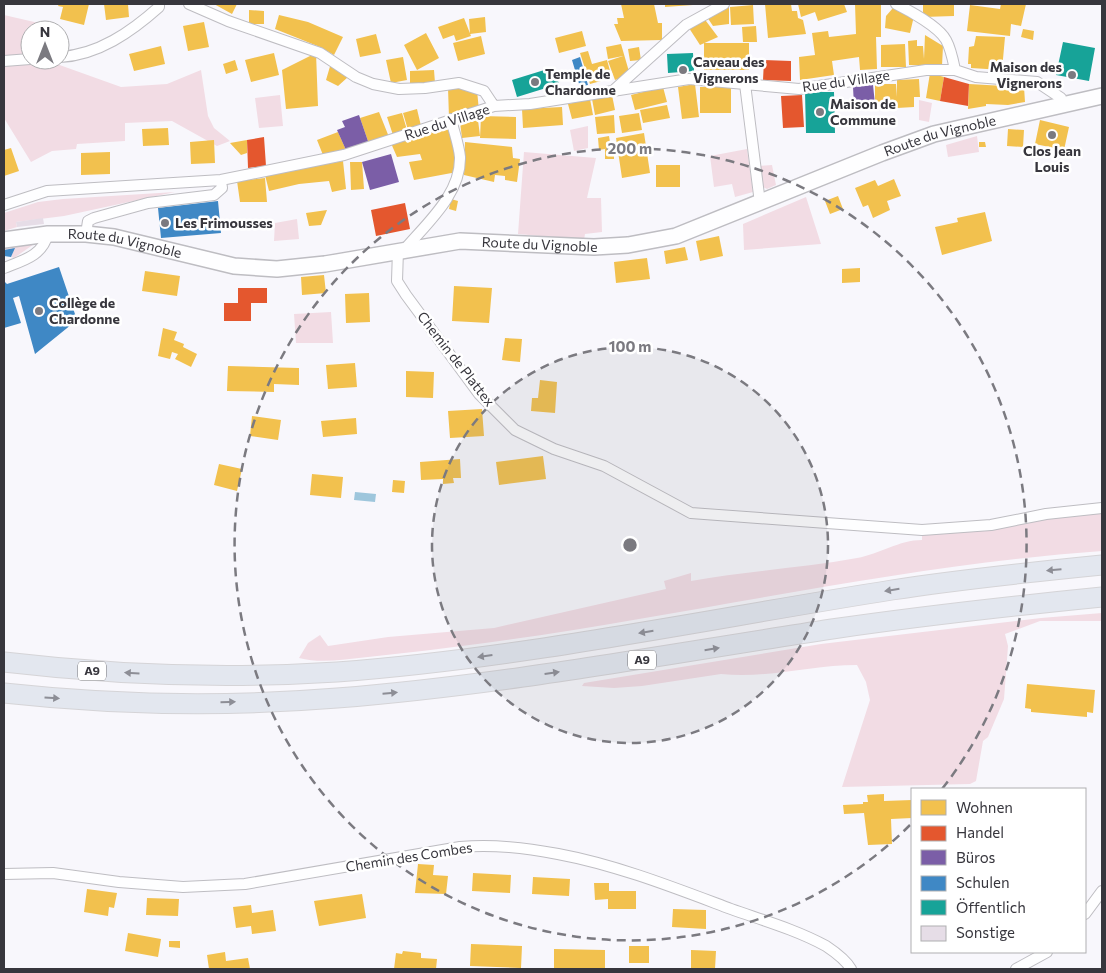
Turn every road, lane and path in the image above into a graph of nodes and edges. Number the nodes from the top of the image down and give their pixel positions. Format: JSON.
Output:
{"nodes":[{"id":1,"x":159,"y":4,"type":"edge"},
{"id":2,"x":189,"y":4,"type":"edge"},
{"id":3,"x":724,"y":4,"type":"edge"},
{"id":4,"x":896,"y":4,"type":"edge"},
{"id":5,"x":70,"y":56,"type":"edge"},
{"id":6,"x":20,"y":60,"type":"edge"},
{"id":7,"x":4,"y":61,"type":"edge"},
{"id":8,"x":955,"y":70,"type":"junction"},
{"id":9,"x":745,"y":84,"type":"junction"},
{"id":10,"x":614,"y":90,"type":"junction"},
{"id":11,"x":1102,"y":96,"type":"edge"},
{"id":12,"x":1060,"y":105,"type":"junction"},
{"id":13,"x":494,"y":106,"type":"junction"},
{"id":14,"x":451,"y":119,"type":"junction"},
{"id":15,"x":222,"y":180,"type":"junction"},
{"id":16,"x":760,"y":203,"type":"junction"},
{"id":17,"x":4,"y":205,"type":"edge"},
{"id":18,"x":48,"y":234,"type":"junction"},
{"id":19,"x":86,"y":234,"type":"junction"},
{"id":20,"x":4,"y":240,"type":"edge"},
{"id":21,"x":402,"y":250,"type":"junction"},
{"id":22,"x":4,"y":268,"type":"edge"},
{"id":23,"x":1102,"y":508,"type":"edge"},
{"id":24,"x":1102,"y":565,"type":"edge"},
{"id":25,"x":1102,"y":597,"type":"edge"},
{"id":26,"x":4,"y":662,"type":"edge"},
{"id":27,"x":4,"y":693,"type":"edge"},
{"id":28,"x":4,"y":874,"type":"edge"},
{"id":29,"x":1102,"y":891,"type":"edge"},
{"id":30,"x":1086,"y":913,"type":"edge"},
{"id":31,"x":1045,"y":953,"type":"edge"},
{"id":32,"x":851,"y":969,"type":"edge"},
{"id":33,"x":1016,"y":969,"type":"edge"}],
"edges":[{"from":1,"to":5,"type":"street"},
{"from":2,"to":13,"type":"street"},
{"from":3,"to":10,"type":"street"},
{"from":4,"to":8,"type":"street"},
{"from":6,"to":7,"type":"street"},
{"from":8,"to":9,"type":"street","name":"Rue du Village"},
{"from":8,"to":12,"type":"street","name":"Rue du Village"},
{"from":9,"to":10,"type":"street","name":"Rue du Village"},
{"from":9,"to":16,"type":"street"},
{"from":10,"to":13,"type":"street","name":"Rue du Village"},
{"from":11,"to":12,"type":"street","name":"Route du Vignoble"},
{"from":12,"to":16,"type":"street","name":"Route du Vignoble"},
{"from":13,"to":14,"type":"street","name":"Rue du Village"},
{"from":14,"to":15,"type":"street","name":"Rue du Village"},
{"from":14,"to":21,"type":"street"},
{"from":15,"to":17,"type":"street","name":"Rue du Village"},
{"from":15,"to":19,"type":"street"},
{"from":16,"to":21,"type":"street","name":"Route du Vignoble"},
{"from":18,"to":19,"type":"street","name":"Route du Vignoble"},
{"from":18,"to":20,"type":"street","name":"Route du Vignoble"},
{"from":18,"to":22,"type":"street"},
{"from":19,"to":21,"type":"street","name":"Route du Vignoble"},
{"from":21,"to":23,"type":"street","name":"Chemin de Plattex"},
{"from":24,"to":26,"type":"highway","number":"A9","one_way":true},
{"from":27,"to":25,"type":"highway","number":"A9","one_way":true},
{"from":28,"to":32,"type":"street","name":"Chemin des Combes"},
{"from":29,"to":30,"type":"street"},
{"from":31,"to":33,"type":"street"}]}
